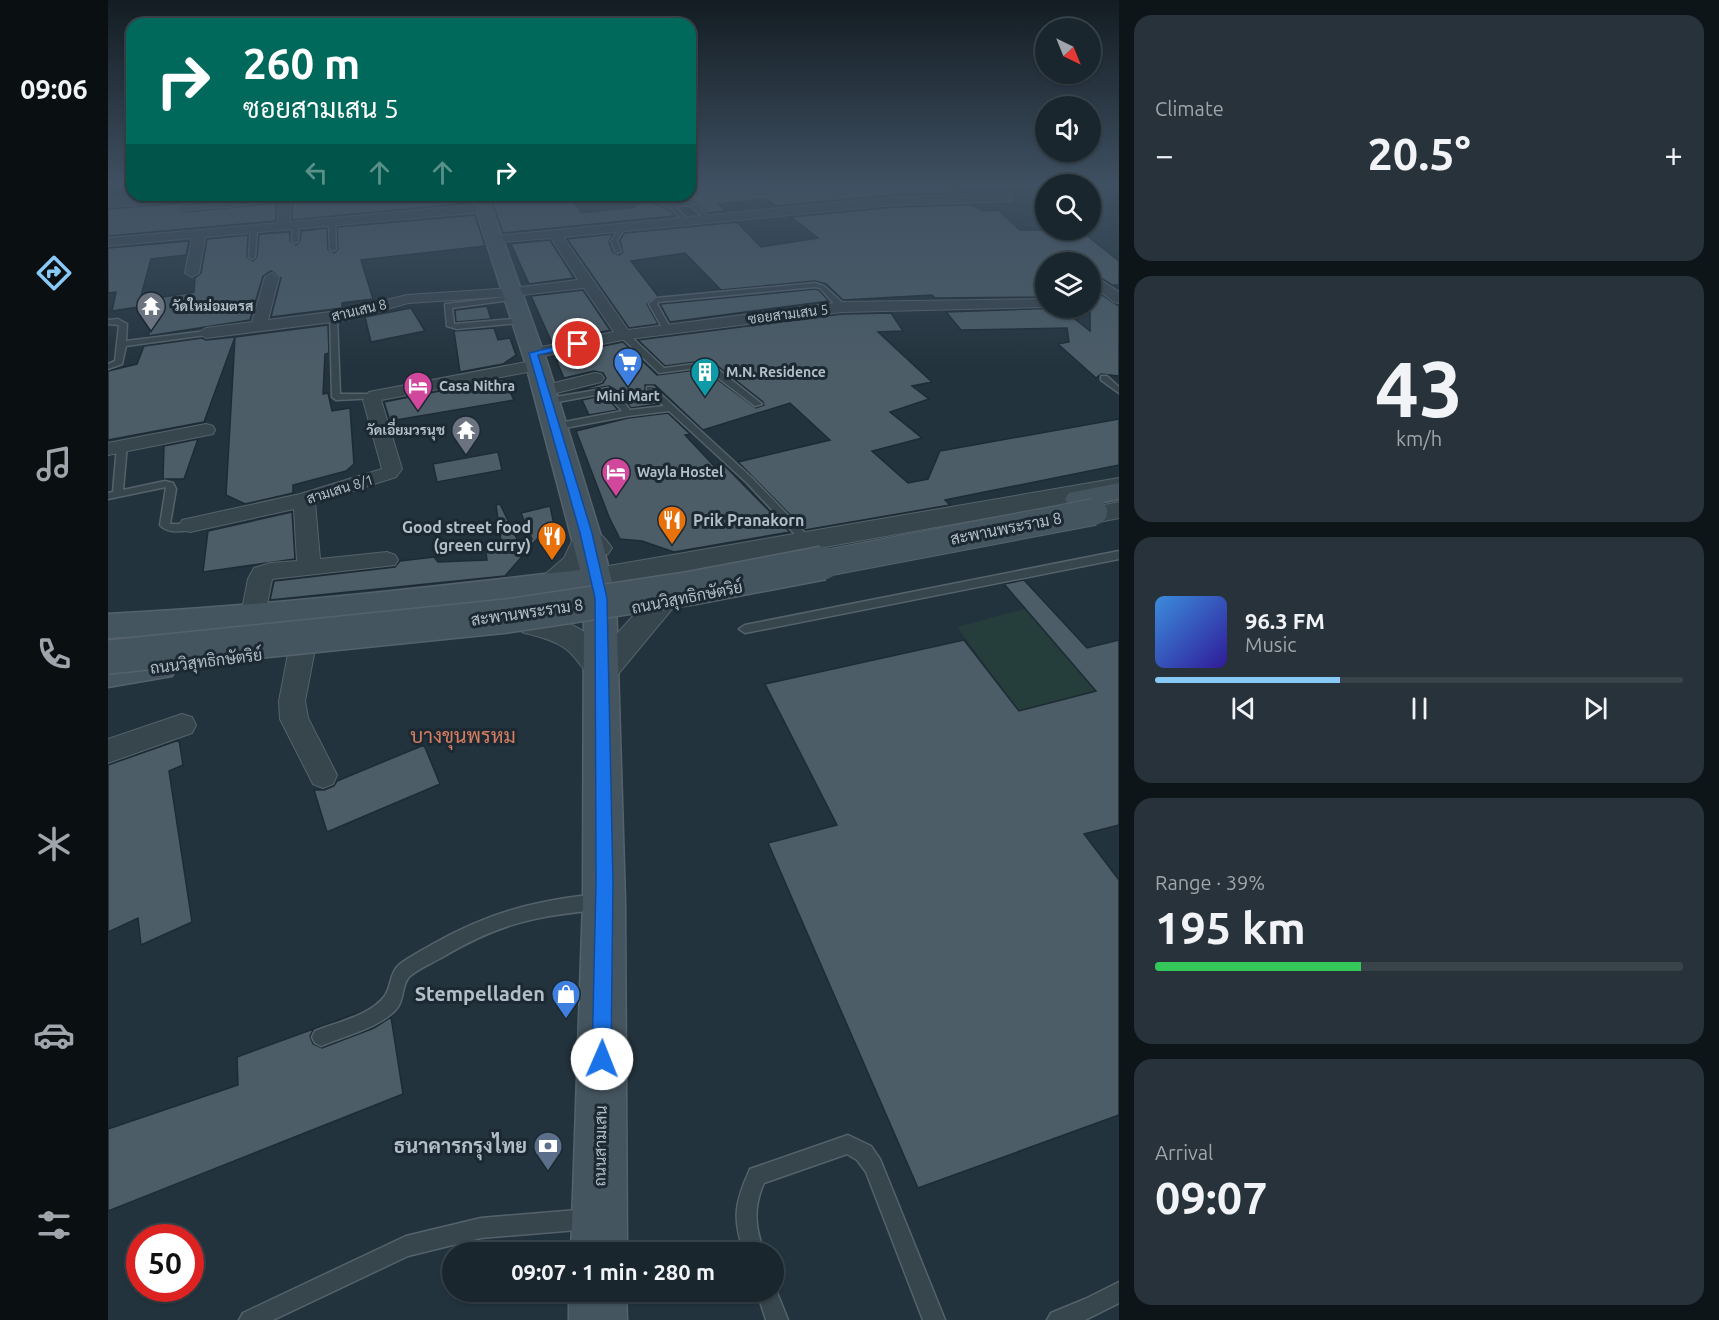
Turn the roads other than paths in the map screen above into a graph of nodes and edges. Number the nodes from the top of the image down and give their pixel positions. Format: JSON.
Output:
{"nodes":[{"id":1,"x":197,"y":245,"type":"edge"},
{"id":2,"x":253,"y":245,"type":"edge"},
{"id":3,"x":333,"y":245,"type":"edge"},
{"id":4,"x":497,"y":245,"type":"edge"},
{"id":5,"x":561,"y":245,"type":"edge"},
{"id":6,"x":615,"y":245,"type":"edge"},
{"id":7,"x":333,"y":249,"type":"dead end"},
{"id":8,"x":618,"y":251,"type":"dead end"},
{"id":9,"x":252,"y":256,"type":"dead end"},
{"id":10,"x":192,"y":273,"type":"dead end"},
{"id":11,"x":272,"y":278,"type":"dead end"},
{"id":12,"x":587,"y":283,"type":"junction"},
{"id":13,"x":1101,"y":286,"type":"edge"},
{"id":14,"x":514,"y":295,"type":"junction"},
{"id":15,"x":1119,"y":300,"type":"edge"},
{"id":16,"x":491,"y":301,"type":"junction"},
{"id":17,"x":1101,"y":301,"type":"edge"},
{"id":18,"x":1035,"y":303,"type":"edge"},
{"id":19,"x":842,"y":307,"type":"junction"},
{"id":20,"x":333,"y":317,"type":"junction"},
{"id":21,"x":524,"y":320,"type":"junction"},
{"id":22,"x":108,"y":322,"type":"edge"},
{"id":23,"x":499,"y":322,"type":"junction"},
{"id":24,"x":259,"y":326,"type":"junction"},
{"id":25,"x":668,"y":328,"type":"junction"},
{"id":26,"x":206,"y":333,"type":"joint"},
{"id":27,"x":623,"y":334,"type":"junction"},
{"id":28,"x":122,"y":344,"type":"junction"},
{"id":29,"x":535,"y":359,"type":"junction"},
{"id":30,"x":108,"y":367,"type":"edge"},
{"id":31,"x":596,"y":378,"type":"dead end"},
{"id":32,"x":1104,"y":378,"type":"dead end"},
{"id":33,"x":650,"y":389,"type":"dead end"},
{"id":34,"x":1119,"y":391,"type":"edge"},
{"id":35,"x":375,"y":396,"type":"junction"},
{"id":36,"x":545,"y":396,"type":"junction"},
{"id":37,"x":758,"y":404,"type":"dead end"},
{"id":38,"x":670,"y":408,"type":"junction"},
{"id":39,"x":628,"y":413,"type":"junction"},
{"id":40,"x":554,"y":427,"type":"junction"},
{"id":41,"x":206,"y":430,"type":"dead end"},
{"id":42,"x":115,"y":447,"type":"edge"},
{"id":43,"x":1119,"y":486,"type":"edge"},
{"id":44,"x":1119,"y":491,"type":"edge"},
{"id":45,"x":113,"y":495,"type":"edge"},
{"id":46,"x":304,"y":500,"type":"junction"},
{"id":47,"x":1119,"y":508,"type":"edge"},
{"id":48,"x":190,"y":526,"type":"joint"},
{"id":49,"x":587,"y":537,"type":"junction"},
{"id":50,"x":809,"y":543,"type":"junction"},
{"id":51,"x":1119,"y":555,"type":"edge"},
{"id":52,"x":387,"y":560,"type":"dead end"},
{"id":53,"x":309,"y":567,"type":"junction"},
{"id":54,"x":636,"y":572,"type":"junction"},
{"id":55,"x":597,"y":578,"type":"junction"},
{"id":56,"x":541,"y":586,"type":"junction"},
{"id":57,"x":662,"y":602,"type":"junction"},
{"id":58,"x":601,"y":614,"type":"junction"},
{"id":59,"x":253,"y":615,"type":"junction"},
{"id":60,"x":529,"y":625,"type":"junction"},
{"id":61,"x":108,"y":626,"type":"edge"},
{"id":62,"x":745,"y":629,"type":"dead end"},
{"id":63,"x":108,"y":637,"type":"edge"},
{"id":64,"x":302,"y":649,"type":"junction"},
{"id":65,"x":108,"y":657,"type":"edge"},
{"id":66,"x":603,"y":670,"type":"junction"},
{"id":67,"x":108,"y":674,"type":"edge"},
{"id":68,"x":182,"y":725,"type":"dead end"},
{"id":69,"x":108,"y":751,"type":"edge"},
{"id":70,"x":323,"y":775,"type":"dead end"},
{"id":71,"x":604,"y":901,"type":"junction"},
{"id":72,"x":321,"y":1037,"type":"dead end"},
{"id":73,"x":599,"y":1235,"type":"edge"},
{"id":74,"x":750,"y":1242,"type":"edge"},
{"id":75,"x":1119,"y":1292,"type":"edge"},
{"id":76,"x":598,"y":1302,"type":"edge"},
{"id":77,"x":771,"y":1302,"type":"edge"},
{"id":78,"x":250,"y":1320,"type":"edge"},
{"id":79,"x":598,"y":1320,"type":"edge"},
{"id":80,"x":777,"y":1320,"type":"edge"},
{"id":81,"x":934,"y":1320,"type":"edge"},
{"id":82,"x":1058,"y":1320,"type":"edge"}],
"edges":[{"from":1,"to":10,"type":"street"},
{"from":2,"to":9,"type":"lane"},
{"from":3,"to":7,"type":"lane"},
{"from":4,"to":14,"type":"main road","name":"ถนนสามเสน"},
{"from":5,"to":12,"type":"street"},
{"from":6,"to":8,"type":"lane"},
{"from":11,"to":24,"type":"street"},
{"from":12,"to":14,"type":"street","name":"สานเสน 8"},
{"from":12,"to":27,"type":"street"},
{"from":13,"to":15,"type":"street"},
{"from":14,"to":16,"type":"lane"},
{"from":14,"to":20,"type":"street","name":"สานเสน 8"},
{"from":14,"to":21,"type":"main road","name":"ถนนสามเสน"},
{"from":15,"to":17,"type":"street"},
{"from":16,"to":23,"type":"lane"},
{"from":16,"to":23,"type":"lane"},
{"from":18,"to":19,"type":"street","name":"ซอยสามเสน 5"},
{"from":19,"to":25,"type":"street","name":"ซอยสามเสน 5"},
{"from":19,"to":25,"type":"lane"},
{"from":20,"to":24,"type":"street","name":"สานเสน 8"},
{"from":20,"to":35,"type":"lane"},
{"from":21,"to":23,"type":"lane"},
{"from":21,"to":29,"type":"main road","name":"ถนนสามเสน"},
{"from":22,"to":28,"type":"lane"},
{"from":24,"to":26,"type":"street","name":"สานเสน 8"},
{"from":25,"to":27,"type":"street","name":"ซอยสามเสน 5"},
{"from":26,"to":28,"type":"lane"},
{"from":27,"to":29,"type":"street","name":"ซอยสามเสน 5"},
{"from":27,"to":37,"type":"lane"},
{"from":28,"to":30,"type":"lane"},
{"from":29,"to":35,"type":"street"},
{"from":29,"to":36,"type":"main road","name":"ถนนสามเสน"},
{"from":31,"to":36,"type":"street"},
{"from":32,"to":34,"type":"lane"},
{"from":33,"to":38,"type":"lane"},
{"from":35,"to":46,"type":"street","name":"สามเสน 8/1"},
{"from":36,"to":39,"type":"lane"},
{"from":36,"to":40,"type":"main road","name":"ถนนสามเสน"},
{"from":38,"to":39,"type":"lane"},
{"from":38,"to":50,"type":"lane"},
{"from":39,"to":40,"type":"lane"},
{"from":40,"to":49,"type":"main road","name":"ถนนสามเสน"},
{"from":41,"to":42,"type":"street"},
{"from":42,"to":45,"type":"lane"},
{"from":43,"to":50,"type":"street","name":"ถนนวิสุทธิกษัตริย์"},
{"from":44,"to":63,"type":"main road","name":"สะพานพระราม 8"},
{"from":45,"to":48,"type":"lane"},
{"from":46,"to":48,"type":"street","name":"สามเสน 8/1"},
{"from":46,"to":53,"type":"street"},
{"from":47,"to":57,"type":"street","name":"ถนนวิสุทธิกษัตริย์"},
{"from":47,"to":65,"type":"main road","name":"สะพานพระราม 8","bridge":true},
{"from":49,"to":54,"type":"street"},
{"from":49,"to":55,"type":"main road","name":"ถนนสามเสน"},
{"from":49,"to":56,"type":"street"},
{"from":50,"to":54,"type":"street","name":"ถนนวิสุทธิกษัตริย์"},
{"from":51,"to":62,"type":"lane"},
{"from":52,"to":53,"type":"street"},
{"from":53,"to":59,"type":"street"},
{"from":54,"to":55,"type":"street","name":"ถนนวิสุทธิกษัตริย์"},
{"from":55,"to":56,"type":"main road","name":"ถนนวิสุทธิกษัตริย์"},
{"from":55,"to":58,"type":"main road","name":"ถนนสามเสน"},
{"from":56,"to":59,"type":"main road","name":"ถนนวิสุทธิกษัตริย์"},
{"from":56,"to":60,"type":"main road"},
{"from":57,"to":58,"type":"street","name":"ถนนวิสุทธิกษัตริย์"},
{"from":57,"to":66,"type":"street"},
{"from":58,"to":60,"type":"main road","name":"ถนนวิสุทธิกษัตริย์"},
{"from":58,"to":66,"type":"main road","name":"ถนนสามเสน"},
{"from":59,"to":61,"type":"main road","name":"ถนนวิสุทธิกษัตริย์"},
{"from":60,"to":64,"type":"main road","name":"ถนนวิสุทธิกษัตริย์"},
{"from":60,"to":66,"type":"street"},
{"from":64,"to":67,"type":"main road","name":"ถนนวิสุทธิกษัตริย์"},
{"from":64,"to":70,"type":"street"},
{"from":66,"to":71,"type":"main road","name":"ถนนสามเสน"},
{"from":68,"to":69,"type":"street"},
{"from":71,"to":72,"type":"lane"},
{"from":71,"to":73,"type":"main road","name":"ถนนสามเสน"},
{"from":73,"to":78,"type":"lane"},
{"from":74,"to":81,"type":"lane"},
{"from":75,"to":82,"type":"lane"},
{"from":76,"to":79,"type":"main road"},
{"from":77,"to":80,"type":"lane"}]}
